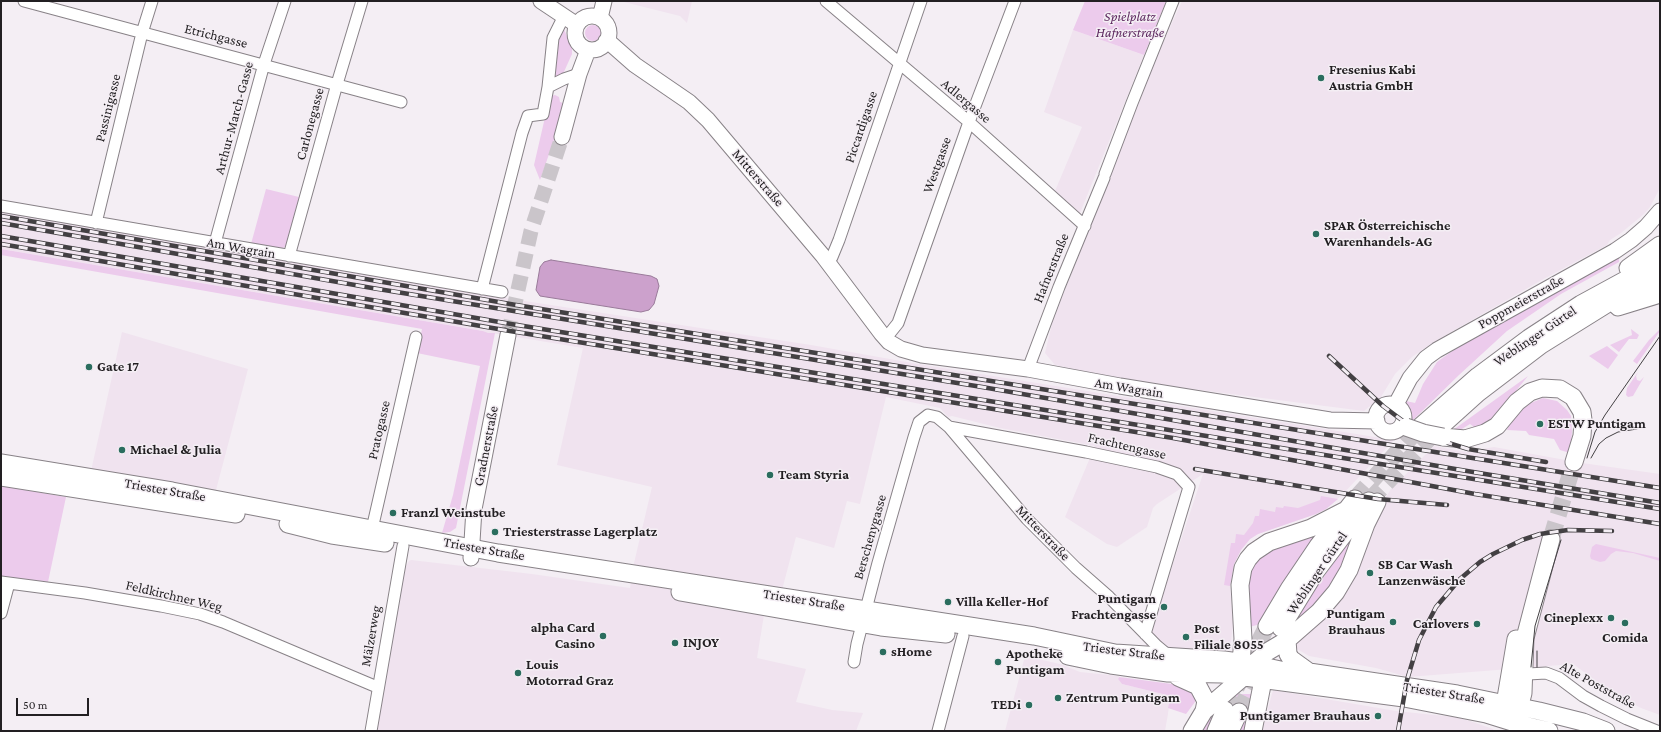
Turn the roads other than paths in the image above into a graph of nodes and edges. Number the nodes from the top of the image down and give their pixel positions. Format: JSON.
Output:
{"nodes":[{"id":1,"x":24,"y":1,"type":"edge"},
{"id":2,"x":152,"y":1,"type":"edge"},
{"id":3,"x":285,"y":1,"type":"edge"},
{"id":4,"x":362,"y":1,"type":"edge"},
{"id":5,"x":541,"y":1,"type":"edge"},
{"id":6,"x":604,"y":1,"type":"edge"},
{"id":7,"x":826,"y":1,"type":"edge"},
{"id":8,"x":921,"y":1,"type":"edge"},
{"id":9,"x":1015,"y":1,"type":"edge"},
{"id":10,"x":1173,"y":1,"type":"edge"},
{"id":11,"x":53,"y":4,"type":"edge"},
{"id":12,"x":564,"y":16,"type":"junction"},
{"id":13,"x":600,"y":18,"type":"junction"},
{"id":14,"x":577,"y":25,"type":"junction"},
{"id":15,"x":142,"y":33,"type":"junction"},
{"id":16,"x":606,"y":42,"type":"junction"},
{"id":17,"x":588,"y":50,"type":"junction"},
{"id":18,"x":264,"y":64,"type":"junction"},
{"id":19,"x":898,"y":64,"type":"junction"},
{"id":20,"x":579,"y":74,"type":"junction"},
{"id":21,"x":337,"y":84,"type":"junction"},
{"id":22,"x":548,"y":87,"type":"junction"},
{"id":23,"x":401,"y":102,"type":"dead end"},
{"id":24,"x":969,"y":122,"type":"junction"},
{"id":25,"x":562,"y":137,"type":"tunnel mouth"},
{"id":26,"x":1,"y":206,"type":"edge"},
{"id":27,"x":1660,"y":211,"type":"edge"},
{"id":28,"x":96,"y":222,"type":"junction"},
{"id":29,"x":1085,"y":226,"type":"junction"},
{"id":30,"x":215,"y":243,"type":"junction"},
{"id":31,"x":1660,"y":245,"type":"edge"},
{"id":32,"x":289,"y":256,"type":"junction"},
{"id":33,"x":828,"y":261,"type":"junction"},
{"id":34,"x":1660,"y":261,"type":"edge"},
{"id":35,"x":1660,"y":276,"type":"edge"},
{"id":36,"x":482,"y":289,"type":"junction"},
{"id":37,"x":502,"y":292,"type":"dead end"},
{"id":38,"x":1598,"y":294,"type":"junction"},
{"id":39,"x":1660,"y":294,"type":"edge"},
{"id":40,"x":1560,"y":333,"type":"junction"},
{"id":41,"x":508,"y":335,"type":"tunnel mouth"},
{"id":42,"x":416,"y":337,"type":"dead end"},
{"id":43,"x":886,"y":338,"type":"junction"},
{"id":44,"x":1028,"y":369,"type":"junction"},
{"id":45,"x":1395,"y":406,"type":"junction"},
{"id":46,"x":1377,"y":421,"type":"junction"},
{"id":47,"x":920,"y":422,"type":"joint"},
{"id":48,"x":1410,"y":426,"type":"junction"},
{"id":49,"x":949,"y":427,"type":"junction"},
{"id":50,"x":1440,"y":433,"type":"junction"},
{"id":51,"x":1574,"y":462,"type":"tunnel mouth"},
{"id":52,"x":1,"y":464,"type":"edge"},
{"id":53,"x":1,"y":477,"type":"edge"},
{"id":54,"x":1361,"y":503,"type":"junction"},
{"id":55,"x":372,"y":529,"type":"junction"},
{"id":56,"x":1551,"y":539,"type":"tunnel mouth"},
{"id":57,"x":403,"y":546,"type":"junction"},
{"id":58,"x":472,"y":553,"type":"junction"},
{"id":59,"x":1544,"y":558,"type":"junction"},
{"id":60,"x":5,"y":583,"type":"edge"},
{"id":61,"x":1,"y":613,"type":"edge"},
{"id":62,"x":864,"y":617,"type":"junction"},
{"id":63,"x":1278,"y":631,"type":"junction"},
{"id":64,"x":1145,"y":634,"type":"junction"},
{"id":65,"x":963,"y":636,"type":"junction"},
{"id":66,"x":854,"y":662,"type":"dead end"},
{"id":67,"x":1170,"y":665,"type":"junction"},
{"id":68,"x":1251,"y":671,"type":"junction"},
{"id":69,"x":1309,"y":672,"type":"junction"},
{"id":70,"x":1524,"y":677,"type":"junction"},
{"id":71,"x":377,"y":687,"type":"junction"},
{"id":72,"x":1513,"y":705,"type":"junction"},
{"id":73,"x":1204,"y":711,"type":"junction"},
{"id":74,"x":1515,"y":723,"type":"junction"},
{"id":75,"x":370,"y":731,"type":"edge"},
{"id":76,"x":938,"y":731,"type":"edge"},
{"id":77,"x":1192,"y":731,"type":"edge"},
{"id":78,"x":1216,"y":731,"type":"edge"},
{"id":79,"x":1230,"y":731,"type":"edge"},
{"id":80,"x":1253,"y":731,"type":"edge"},
{"id":81,"x":1549,"y":731,"type":"edge"},
{"id":82,"x":1606,"y":731,"type":"edge"},
{"id":83,"x":1657,"y":731,"type":"edge"}],
"edges":[{"from":1,"to":11,"type":"street","name":"Etrichgasse"},
{"from":2,"to":15,"type":"street","name":"Passinigasse"},
{"from":3,"to":18,"type":"street","name":"Arthur-March-Gasse"},
{"from":4,"to":21,"type":"street","name":"Carlonegasse"},
{"from":5,"to":12,"type":"street"},
{"from":6,"to":13,"type":"street"},
{"from":7,"to":19,"type":"street","name":"Adlergasse"},
{"from":8,"to":19,"type":"street","name":"Piccardigasse"},
{"from":9,"to":24,"type":"street","name":"Westgasse"},
{"from":10,"to":29,"type":"street","name":"Hafnerstraße"},
{"from":11,"to":15,"type":"street","name":"Etrichgasse"},
{"from":12,"to":14,"type":"street"},
{"from":12,"to":22,"type":"street"},
{"from":13,"to":14,"type":"street"},
{"from":13,"to":16,"type":"street"},
{"from":14,"to":17,"type":"street"},
{"from":15,"to":18,"type":"street","name":"Etrichgasse"},
{"from":15,"to":28,"type":"street","name":"Passinigasse"},
{"from":16,"to":17,"type":"street"},
{"from":16,"to":33,"type":"street","name":"Mitterstraße"},
{"from":17,"to":20,"type":"street"},
{"from":18,"to":21,"type":"street","name":"Etrichgasse"},
{"from":18,"to":30,"type":"street","name":"Arthur-March-Gasse"},
{"from":19,"to":24,"type":"street","name":"Adlergasse"},
{"from":19,"to":33,"type":"street","name":"Piccardigasse"},
{"from":20,"to":22,"type":"street"},
{"from":20,"to":25,"type":"street"},
{"from":21,"to":23,"type":"street","name":"Etrichgasse"},
{"from":21,"to":32,"type":"street","name":"Carlonegasse"},
{"from":22,"to":36,"type":"street"},
{"from":24,"to":29,"type":"street","name":"Adlergasse"},
{"from":24,"to":43,"type":"street","name":"Westgasse"},
{"from":26,"to":28,"type":"street","name":"Am Wagrain"},
{"from":27,"to":45,"type":"street","name":"Poppmeierstraße"},
{"from":28,"to":30,"type":"street","name":"Am Wagrain"},
{"from":29,"to":44,"type":"street","name":"Hafnerstraße"},
{"from":30,"to":32,"type":"street","name":"Am Wagrain"},
{"from":31,"to":38,"type":"main road"},
{"from":32,"to":36,"type":"street","name":"Am Wagrain"},
{"from":33,"to":43,"type":"street","name":"Mitterstraße"},
{"from":34,"to":38,"type":"main road","name":"Weblinger Gürtel"},
{"from":35,"to":40,"type":"main road","name":"Weblinger Gürtel"},
{"from":36,"to":37,"type":"street","name":"Am Wagrain"},
{"from":38,"to":48,"type":"main road","name":"Weblinger Gürtel"},
{"from":39,"to":40,"type":"main road"},
{"from":40,"to":50,"type":"main road","name":"Weblinger Gürtel"},
{"from":41,"to":58,"type":"street","name":"Gradnerstraße"},
{"from":42,"to":55,"type":"street","name":"Pratogasse"},
{"from":43,"to":44,"type":"street","name":"Am Wagrain"},
{"from":44,"to":46,"type":"street","name":"Am Wagrain"},
{"from":45,"to":46,"type":"street"},
{"from":45,"to":48,"type":"street"},
{"from":46,"to":48,"type":"street"},
{"from":47,"to":49,"type":"street","name":"Mitterstraße"},
{"from":47,"to":62,"type":"street","name":"Berschenygasse"},
{"from":48,"to":50,"type":"main road","bridge":true},
{"from":49,"to":64,"type":"street","name":"Mitterstraße"},
{"from":49,"to":64,"type":"street","name":"Frachtengasse"},
{"from":50,"to":51,"type":"main road"},
{"from":52,"to":55,"type":"main road","name":"Triester Straße"},
{"from":53,"to":57,"type":"main road","name":"Triester Straße"},
{"from":54,"to":63,"type":"main road","name":"Weblinger Gürtel"},
{"from":54,"to":63,"type":"main road","name":"Weblinger Gürtel"},
{"from":54,"to":63,"type":"main road"},
{"from":54,"to":68,"type":"main road"},
{"from":55,"to":58,"type":"main road","name":"Triester Straße"},
{"from":56,"to":59,"type":"main road"},
{"from":57,"to":58,"type":"main road","name":"Triester Straße"},
{"from":57,"to":71,"type":"street","name":"Mälzerweg"},
{"from":58,"to":62,"type":"main road","name":"Triester Straße"},
{"from":59,"to":70,"type":"main road"},
{"from":59,"to":72,"type":"main road"},
{"from":60,"to":61,"type":"street"},
{"from":60,"to":71,"type":"street","name":"Feldkirchner Weg"},
{"from":62,"to":65,"type":"main road","name":"Triester Straße"},
{"from":62,"to":66,"type":"street","name":"Berschenygasse"},
{"from":62,"to":67,"type":"main road","name":"Triester Straße"},
{"from":63,"to":68,"type":"main road"},
{"from":63,"to":69,"type":"main road"},
{"from":64,"to":67,"type":"street","name":"Mitterstraße"},
{"from":65,"to":67,"type":"main road","name":"Triester Straße"},
{"from":65,"to":76,"type":"street"},
{"from":67,"to":68,"type":"main road","name":"Triester Straße"},
{"from":67,"to":68,"type":"main road","name":"Triester Straße"},
{"from":67,"to":73,"type":"main road"},
{"from":68,"to":69,"type":"main road","name":"Triester Straße"},
{"from":68,"to":73,"type":"main road"},
{"from":68,"to":74,"type":"main road","name":"Triester Straße"},
{"from":68,"to":80,"type":"main road"},
{"from":69,"to":72,"type":"main road","name":"Triester Straße"},
{"from":70,"to":72,"type":"main road"},
{"from":70,"to":83,"type":"street","name":"Alte Poststraße"},
{"from":71,"to":75,"type":"street","name":"Mälzerweg"},
{"from":72,"to":74,"type":"main road"},
{"from":72,"to":82,"type":"main road","name":"Triester Straße"},
{"from":73,"to":77,"type":"main road"},
{"from":74,"to":81,"type":"main road","name":"Triester Straße"},
{"from":78,"to":79,"type":"main road"}]}
